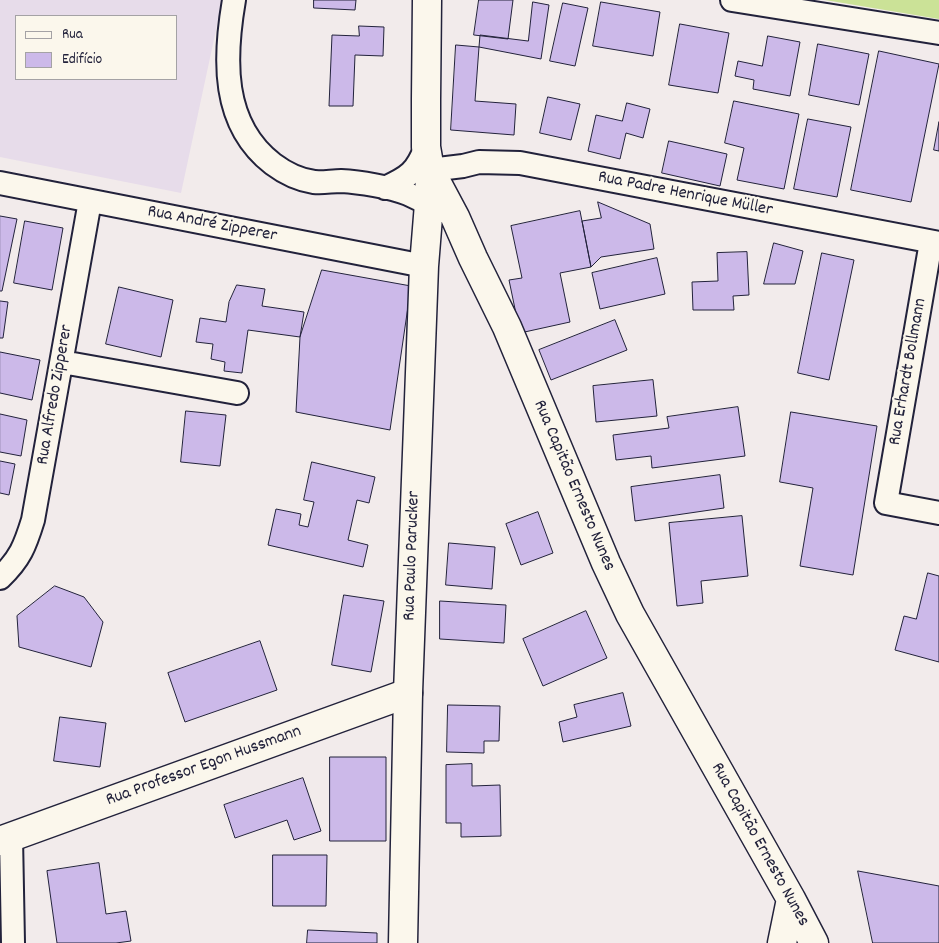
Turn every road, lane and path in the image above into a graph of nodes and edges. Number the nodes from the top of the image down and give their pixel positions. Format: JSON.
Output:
{"nodes":[{"id":1,"x":234,"y":0,"type":"edge"},
{"id":2,"x":427,"y":0,"type":"edge"},
{"id":3,"x":732,"y":0,"type":"edge"},
{"id":4,"x":939,"y":33,"type":"edge"},
{"id":5,"x":428,"y":158,"type":"junction"},
{"id":6,"x":0,"y":184,"type":"edge"},
{"id":7,"x":385,"y":188,"type":"junction"},
{"id":8,"x":90,"y":202,"type":"junction"},
{"id":9,"x":429,"y":204,"type":"junction"},
{"id":10,"x":455,"y":217,"type":"junction"},
{"id":11,"x":935,"y":242,"type":"edge"},
{"id":12,"x":473,"y":258,"type":"junction"},
{"id":13,"x":424,"y":266,"type":"junction"},
{"id":14,"x":62,"y":362,"type":"junction"},
{"id":15,"x":237,"y":393,"type":"dead end"},
{"id":16,"x":939,"y":513,"type":"edge"},
{"id":17,"x":0,"y":578,"type":"edge"},
{"id":18,"x":408,"y":693,"type":"junction"},
{"id":19,"x":6,"y":839,"type":"edge"},
{"id":20,"x":791,"y":899,"type":"junction"},
{"id":21,"x":12,"y":943,"type":"edge"},
{"id":22,"x":403,"y":943,"type":"edge"},
{"id":23,"x":782,"y":943,"type":"edge"},
{"id":24,"x":814,"y":943,"type":"edge"}],
"edges":[{"from":1,"to":7,"type":"street"},
{"from":2,"to":5,"type":"main road","name":"Rua Capitão Ernesto Nunes"},
{"from":3,"to":4,"type":"street"},
{"from":5,"to":7,"type":"street"},
{"from":5,"to":9,"type":"main road","name":"Rua Paulo Parucker"},
{"from":5,"to":10,"type":"main road","name":"Rua Capitão Ernesto Nunes"},
{"from":5,"to":11,"type":"street","name":"Rua Padre Henrique Müller"},
{"from":6,"to":8,"type":"street","name":"Rua André Zipperer"},
{"from":7,"to":9,"type":"street"},
{"from":8,"to":13,"type":"street","name":"Rua André Zipperer"},
{"from":8,"to":14,"type":"street","name":"Rua Alfredo Zipperer"},
{"from":9,"to":10,"type":"street"},
{"from":9,"to":13,"type":"main road","name":"Rua Paulo Parucker"},
{"from":10,"to":12,"type":"main road","name":"Rua Capitão Ernesto Nunes"},
{"from":11,"to":16,"type":"street","name":"Rua Erhardt Bollmann"},
{"from":12,"to":13,"type":"main road"},
{"from":12,"to":20,"type":"main road","name":"Rua Capitão Ernesto Nunes"},
{"from":13,"to":18,"type":"main road","name":"Rua Paulo Parucker"},
{"from":14,"to":15,"type":"street"},
{"from":14,"to":17,"type":"street","name":"Rua Alfredo Zipperer"},
{"from":18,"to":19,"type":"main road","name":"Rua Professor Egon Hussmann"},
{"from":18,"to":22,"type":"main road","name":"Rua Paulo Parucker"},
{"from":19,"to":21,"type":"street"},
{"from":20,"to":23,"type":"main road"},
{"from":20,"to":24,"type":"main road","name":"Rua Capitão Ernesto Nunes"}]}
